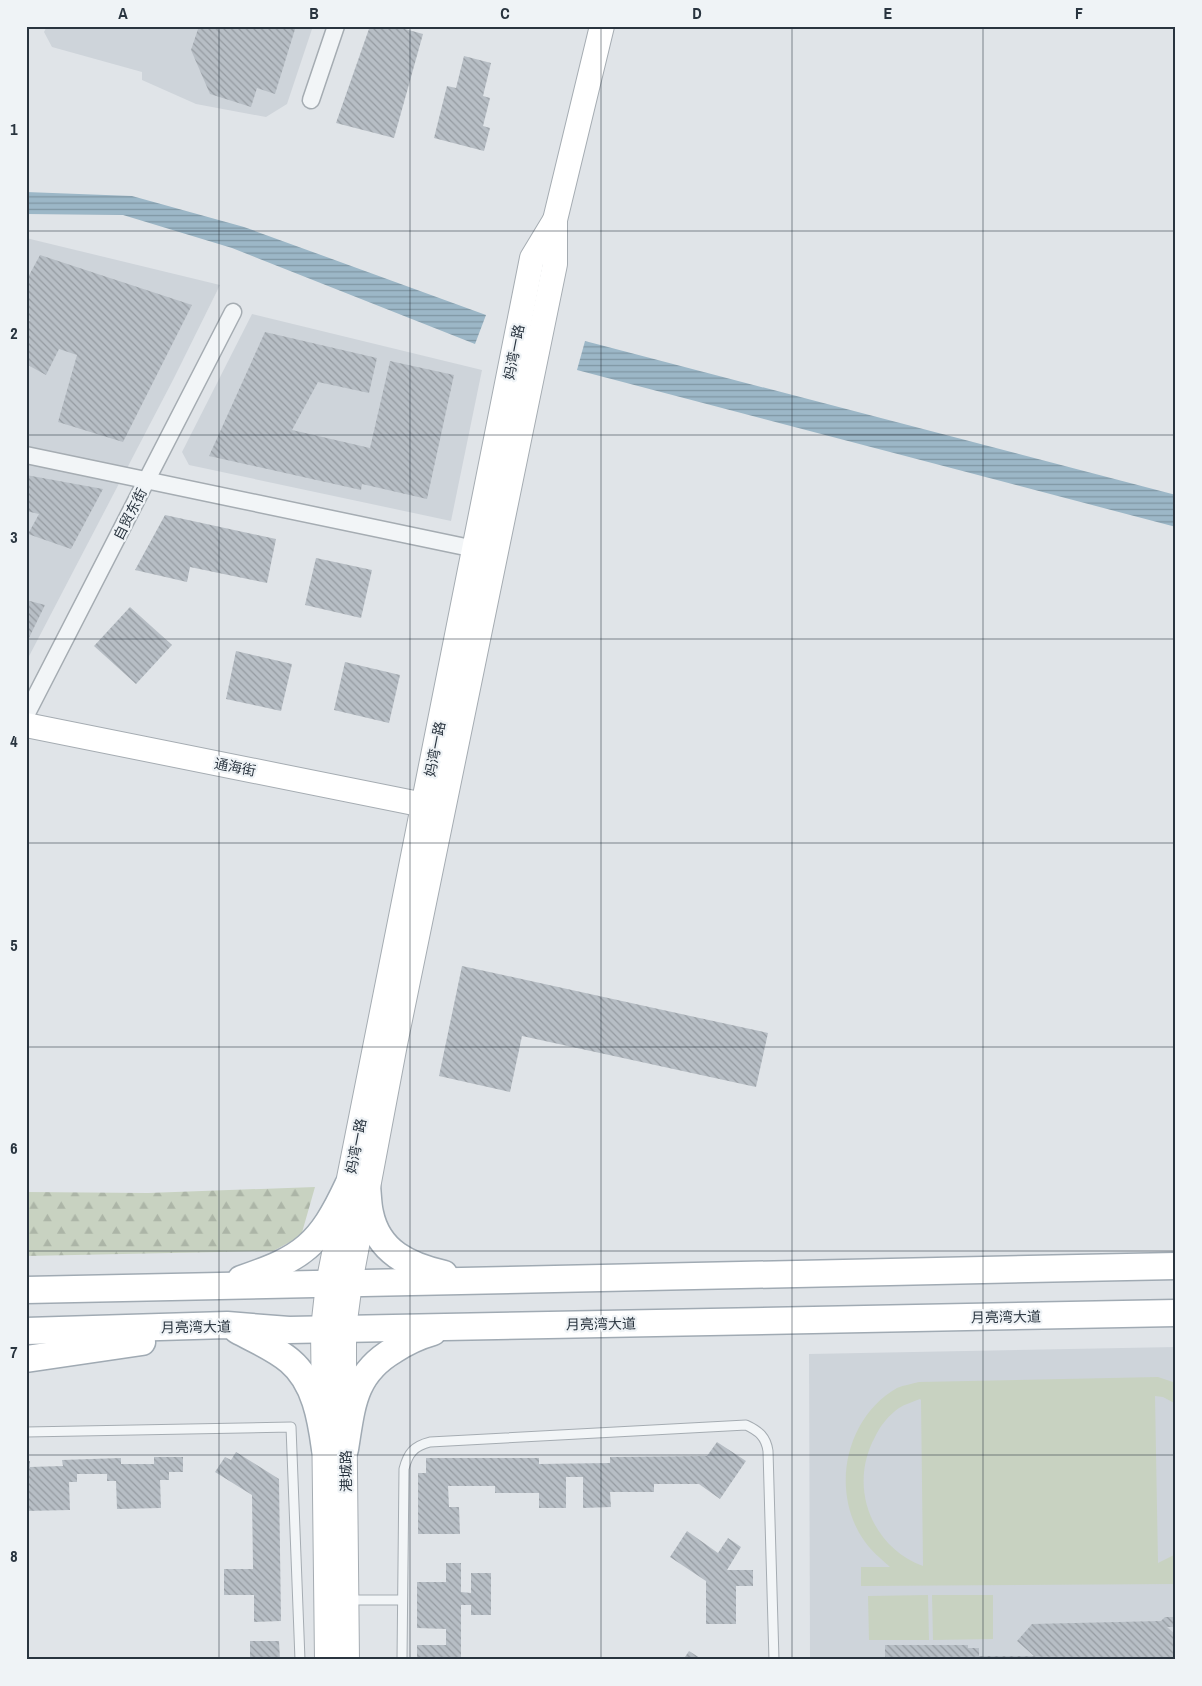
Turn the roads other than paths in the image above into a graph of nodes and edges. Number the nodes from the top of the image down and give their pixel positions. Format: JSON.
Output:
{"nodes":[{"id":1,"x":336,"y":26,"type":"edge"},
{"id":2,"x":602,"y":26,"type":"edge"},
{"id":3,"x":311,"y":100,"type":"dead end"},
{"id":4,"x":555,"y":220,"type":"junction"},
{"id":5,"x":233,"y":312,"type":"dead end"},
{"id":6,"x":26,"y":455,"type":"edge"},
{"id":7,"x":147,"y":481,"type":"junction"},
{"id":8,"x":475,"y":549,"type":"junction"},
{"id":9,"x":26,"y":715,"type":"edge"},
{"id":10,"x":26,"y":725,"type":"edge"},
{"id":11,"x":434,"y":807,"type":"junction"},
{"id":12,"x":358,"y":1186,"type":"junction"},
{"id":13,"x":1176,"y":1266,"type":"edge"},
{"id":14,"x":471,"y":1281,"type":"junction"},
{"id":15,"x":339,"y":1284,"type":"junction"},
{"id":16,"x":207,"y":1286,"type":"junction"},
{"id":17,"x":26,"y":1290,"type":"edge"},
{"id":18,"x":1176,"y":1313,"type":"edge"},
{"id":19,"x":216,"y":1326,"type":"junction"},
{"id":20,"x":465,"y":1326,"type":"junction"},
{"id":21,"x":334,"y":1329,"type":"junction"},
{"id":22,"x":26,"y":1331,"type":"edge"},
{"id":23,"x":26,"y":1359,"type":"edge"},
{"id":24,"x":26,"y":1432,"type":"edge"},
{"id":25,"x":335,"y":1449,"type":"junction"},
{"id":26,"x":337,"y":1599,"type":"junction"},
{"id":27,"x":402,"y":1600,"type":"junction"},
{"id":28,"x":300,"y":1660,"type":"edge"},
{"id":29,"x":327,"y":1660,"type":"edge"},
{"id":30,"x":347,"y":1660,"type":"edge"},
{"id":31,"x":402,"y":1660,"type":"edge"},
{"id":32,"x":774,"y":1660,"type":"edge"}],
"edges":[{"from":1,"to":3,"type":"street"},
{"from":2,"to":4,"type":"street","name":"妈湾一路"},
{"from":4,"to":8,"type":"street","name":"妈湾一路"},
{"from":4,"to":11,"type":"street","name":"妈湾一路"},
{"from":5,"to":7,"type":"street","name":"自贸东街"},
{"from":6,"to":7,"type":"street"},
{"from":7,"to":8,"type":"street"},
{"from":7,"to":9,"type":"street","name":"自贸东街"},
{"from":8,"to":11,"type":"street","name":"妈湾一路"},
{"from":10,"to":11,"type":"street","name":"通海街"},
{"from":11,"to":12,"type":"street","name":"妈湾一路"},
{"from":12,"to":14,"type":"main road"},
{"from":12,"to":15,"type":"street","name":"妈湾一路"},
{"from":12,"to":16,"type":"main road"},
{"from":13,"to":14,"type":"main road"},
{"from":14,"to":15,"type":"main road"},
{"from":15,"to":16,"type":"main road"},
{"from":15,"to":21,"type":"street","name":"港城路"},
{"from":16,"to":17,"type":"main road"},
{"from":18,"to":20,"type":"main road","name":"月亮湾大道"},
{"from":19,"to":21,"type":"main road","name":"月亮湾大道"},
{"from":19,"to":22,"type":"main road","name":"月亮湾大道"},
{"from":19,"to":23,"type":"main road"},
{"from":19,"to":25,"type":"main road"},
{"from":20,"to":21,"type":"main road","name":"月亮湾大道"},
{"from":20,"to":25,"type":"main road"},
{"from":21,"to":25,"type":"street","name":"港城路"},
{"from":24,"to":28,"type":"lane"},
{"from":25,"to":26,"type":"street","name":"港城路"},
{"from":26,"to":27,"type":"lane"},
{"from":26,"to":29,"type":"street","name":"港城路"},
{"from":26,"to":30,"type":"street","name":"港城路"},
{"from":27,"to":31,"type":"lane"},
{"from":27,"to":32,"type":"lane"}]}
